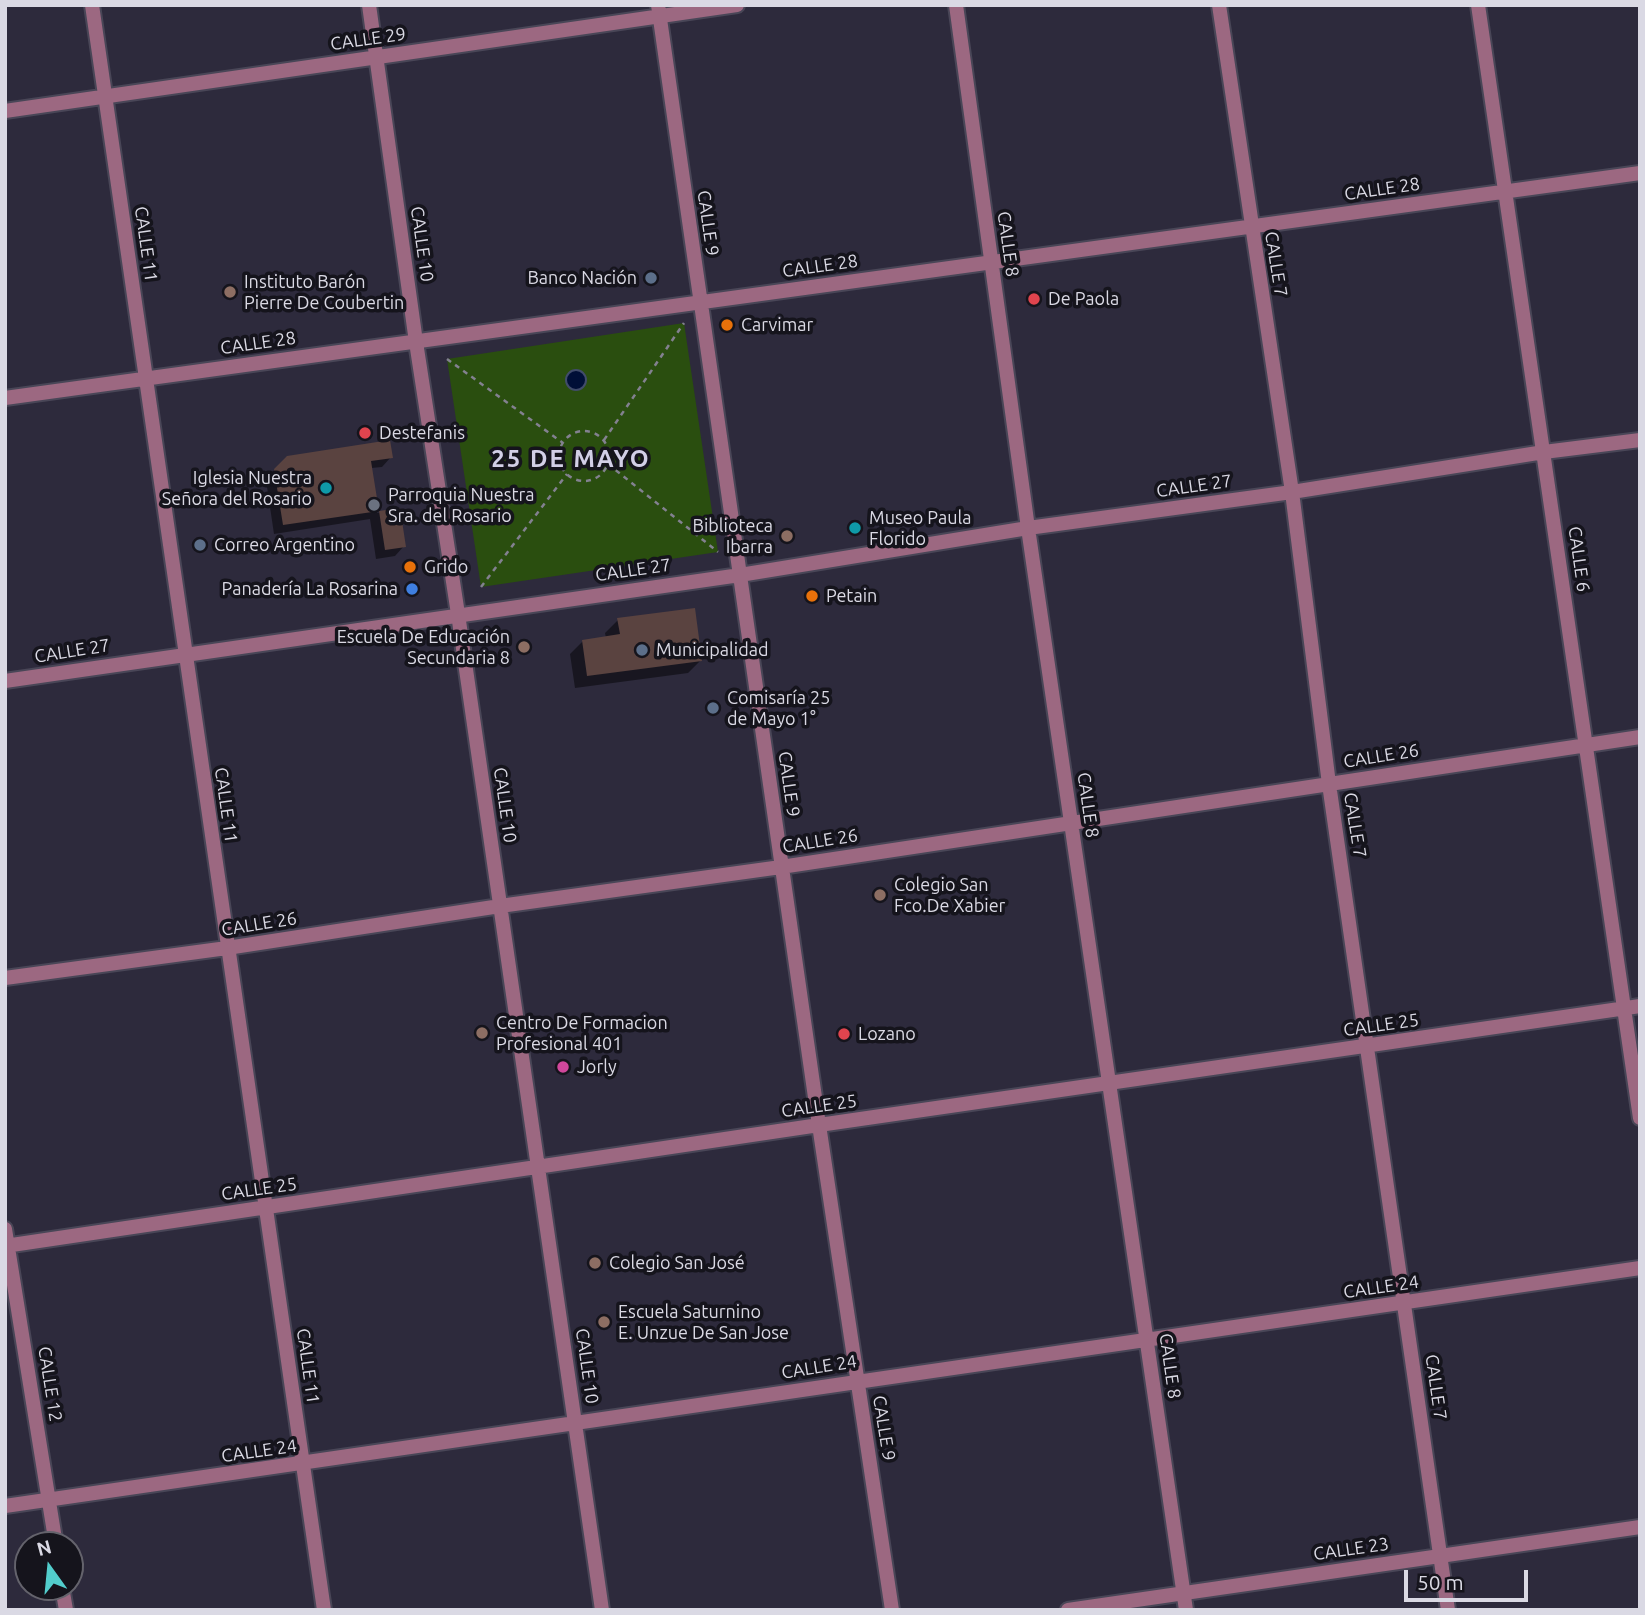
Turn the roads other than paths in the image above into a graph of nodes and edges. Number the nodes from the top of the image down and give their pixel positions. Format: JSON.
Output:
{"nodes":[{"id":1,"x":92,"y":5,"type":"edge"},
{"id":2,"x":369,"y":5,"type":"edge"},
{"id":3,"x":737,"y":5,"type":"edge"},
{"id":4,"x":956,"y":5,"type":"edge"},
{"id":5,"x":1219,"y":5,"type":"edge"},
{"id":6,"x":1478,"y":5,"type":"edge"},
{"id":7,"x":659,"y":10,"type":"edge"},
{"id":8,"x":377,"y":57,"type":"junction"},
{"id":9,"x":105,"y":97,"type":"junction"},
{"id":10,"x":5,"y":111,"type":"edge"},
{"id":11,"x":1640,"y":173,"type":"edge"},
{"id":12,"x":1504,"y":192,"type":"junction"},
{"id":13,"x":1251,"y":227,"type":"junction"},
{"id":14,"x":991,"y":263,"type":"junction"},
{"id":15,"x":700,"y":302,"type":"junction"},
{"id":16,"x":416,"y":342,"type":"junction"},
{"id":17,"x":145,"y":378,"type":"junction"},
{"id":18,"x":5,"y":398,"type":"edge"},
{"id":19,"x":1640,"y":440,"type":"edge"},
{"id":20,"x":1545,"y":452,"type":"junction"},
{"id":21,"x":1292,"y":492,"type":"junction"},
{"id":22,"x":1028,"y":528,"type":"junction"},
{"id":23,"x":740,"y":575,"type":"junction"},
{"id":24,"x":458,"y":614,"type":"junction"},
{"id":25,"x":184,"y":654,"type":"junction"},
{"id":26,"x":5,"y":681,"type":"edge"},
{"id":27,"x":1640,"y":737,"type":"edge"},
{"id":28,"x":1587,"y":744,"type":"junction"},
{"id":29,"x":1329,"y":784,"type":"junction"},
{"id":30,"x":1072,"y":822,"type":"junction"},
{"id":31,"x":781,"y":867,"type":"junction"},
{"id":32,"x":500,"y":906,"type":"junction"},
{"id":33,"x":227,"y":948,"type":"junction"},
{"id":34,"x":5,"y":978,"type":"edge"},
{"id":35,"x":1632,"y":1007,"type":"edge"},
{"id":36,"x":1368,"y":1047,"type":"junction"},
{"id":37,"x":1110,"y":1084,"type":"junction"},
{"id":38,"x":1640,"y":1118,"type":"edge"},
{"id":39,"x":819,"y":1125,"type":"junction"},
{"id":40,"x":539,"y":1168,"type":"junction"},
{"id":41,"x":266,"y":1207,"type":"junction"},
{"id":42,"x":5,"y":1229,"type":"edge"},
{"id":43,"x":6,"y":1246,"type":"edge"},
{"id":44,"x":1640,"y":1268,"type":"edge"},
{"id":45,"x":1405,"y":1303,"type":"junction"},
{"id":46,"x":1147,"y":1339,"type":"junction"},
{"id":47,"x":858,"y":1381,"type":"junction"},
{"id":48,"x":576,"y":1424,"type":"junction"},
{"id":49,"x":303,"y":1464,"type":"junction"},
{"id":50,"x":49,"y":1499,"type":"junction"},
{"id":51,"x":5,"y":1506,"type":"edge"},
{"id":52,"x":1640,"y":1527,"type":"edge"},
{"id":53,"x":54,"y":1531,"type":"edge"},
{"id":54,"x":1440,"y":1556,"type":"junction"},
{"id":55,"x":1183,"y":1592,"type":"junction"},
{"id":56,"x":324,"y":1610,"type":"edge"},
{"id":57,"x":602,"y":1610,"type":"edge"},
{"id":58,"x":892,"y":1610,"type":"edge"},
{"id":59,"x":1068,"y":1610,"type":"edge"},
{"id":60,"x":1186,"y":1610,"type":"edge"},
{"id":61,"x":1448,"y":1610,"type":"edge"}],
"edges":[{"from":1,"to":9,"type":"street","name":"CALLE 11"},
{"from":2,"to":8,"type":"street","name":"CALLE 10"},
{"from":3,"to":7,"type":"street","name":"CALLE 29"},
{"from":4,"to":14,"type":"street","name":"CALLE 8"},
{"from":5,"to":13,"type":"street","name":"CALLE 7"},
{"from":6,"to":12,"type":"street","name":"CALLE 6"},
{"from":7,"to":8,"type":"street","name":"CALLE 29"},
{"from":7,"to":15,"type":"street","name":"CALLE 9"},
{"from":8,"to":9,"type":"street","name":"CALLE 29"},
{"from":8,"to":16,"type":"street","name":"CALLE 10"},
{"from":9,"to":10,"type":"street","name":"CALLE 29"},
{"from":9,"to":17,"type":"street","name":"CALLE 11"},
{"from":11,"to":12,"type":"street","name":"CALLE 28"},
{"from":12,"to":13,"type":"street","name":"CALLE 28"},
{"from":12,"to":20,"type":"street","name":"CALLE 6"},
{"from":13,"to":14,"type":"street","name":"CALLE 28"},
{"from":13,"to":21,"type":"street","name":"CALLE 7"},
{"from":14,"to":15,"type":"street","name":"CALLE 28"},
{"from":14,"to":22,"type":"street","name":"CALLE 8"},
{"from":15,"to":16,"type":"street","name":"CALLE 28"},
{"from":15,"to":23,"type":"street","name":"CALLE 9"},
{"from":16,"to":17,"type":"street","name":"CALLE 28"},
{"from":16,"to":24,"type":"street","name":"CALLE 10"},
{"from":17,"to":18,"type":"street","name":"CALLE 28"},
{"from":17,"to":25,"type":"street","name":"CALLE 11"},
{"from":19,"to":20,"type":"street","name":"CALLE 27"},
{"from":20,"to":21,"type":"street","name":"CALLE 27"},
{"from":20,"to":28,"type":"street","name":"CALLE 6"},
{"from":21,"to":22,"type":"street","name":"CALLE 27"},
{"from":21,"to":29,"type":"street","name":"CALLE 7"},
{"from":22,"to":23,"type":"street","name":"CALLE 27"},
{"from":22,"to":30,"type":"street","name":"CALLE 8"},
{"from":23,"to":24,"type":"street","name":"CALLE 27"},
{"from":23,"to":31,"type":"street","name":"CALLE 9"},
{"from":24,"to":25,"type":"street","name":"CALLE 27"},
{"from":24,"to":32,"type":"street","name":"CALLE 10"},
{"from":25,"to":26,"type":"street","name":"CALLE 27"},
{"from":25,"to":33,"type":"street","name":"CALLE 11"},
{"from":27,"to":28,"type":"street","name":"CALLE 26"},
{"from":28,"to":29,"type":"street","name":"CALLE 26"},
{"from":28,"to":35,"type":"street","name":"CALLE 6"},
{"from":29,"to":30,"type":"street","name":"CALLE 26"},
{"from":29,"to":36,"type":"street","name":"CALLE 7"},
{"from":30,"to":31,"type":"street","name":"CALLE 26"},
{"from":30,"to":37,"type":"street","name":"CALLE 8"},
{"from":31,"to":32,"type":"street","name":"CALLE 26"},
{"from":31,"to":39,"type":"street","name":"CALLE 9"},
{"from":32,"to":33,"type":"street","name":"CALLE 26"},
{"from":32,"to":40,"type":"street","name":"CALLE 10"},
{"from":33,"to":34,"type":"street","name":"CALLE 26"},
{"from":33,"to":41,"type":"street","name":"CALLE 11"},
{"from":35,"to":36,"type":"street","name":"CALLE 25"},
{"from":35,"to":38,"type":"street","name":"CALLE 6"},
{"from":36,"to":37,"type":"street","name":"CALLE 25"},
{"from":36,"to":45,"type":"street","name":"CALLE 7"},
{"from":37,"to":39,"type":"street","name":"CALLE 25"},
{"from":37,"to":46,"type":"street","name":"CALLE 8"},
{"from":39,"to":40,"type":"street","name":"CALLE 25"},
{"from":39,"to":47,"type":"street","name":"CALLE 9"},
{"from":40,"to":41,"type":"street","name":"CALLE 25"},
{"from":40,"to":48,"type":"street","name":"CALLE 10"},
{"from":41,"to":43,"type":"street","name":"CALLE 25"},
{"from":41,"to":49,"type":"street","name":"CALLE 11"},
{"from":42,"to":43,"type":"street","name":"CALLE 12"},
{"from":43,"to":50,"type":"street","name":"CALLE 12"},
{"from":44,"to":45,"type":"street","name":"CALLE 24"},
{"from":45,"to":46,"type":"street","name":"CALLE 24"},
{"from":45,"to":54,"type":"street","name":"CALLE 7"},
{"from":46,"to":47,"type":"street","name":"CALLE 24"},
{"from":46,"to":55,"type":"street","name":"CALLE 8"},
{"from":47,"to":48,"type":"street","name":"CALLE 24"},
{"from":47,"to":58,"type":"street","name":"CALLE 9"},
{"from":48,"to":49,"type":"street","name":"CALLE 24"},
{"from":48,"to":57,"type":"street","name":"CALLE 10"},
{"from":49,"to":50,"type":"street","name":"CALLE 24"},
{"from":49,"to":56,"type":"street","name":"CALLE 11"},
{"from":50,"to":51,"type":"street","name":"CALLE 24"},
{"from":50,"to":53,"type":"street","name":"CALLE 12"},
{"from":52,"to":54,"type":"street","name":"CALLE 23"},
{"from":54,"to":55,"type":"street","name":"CALLE 23"},
{"from":54,"to":61,"type":"street","name":"CALLE 7"},
{"from":55,"to":59,"type":"street","name":"CALLE 23"},
{"from":55,"to":60,"type":"street","name":"CALLE 8"}]}
